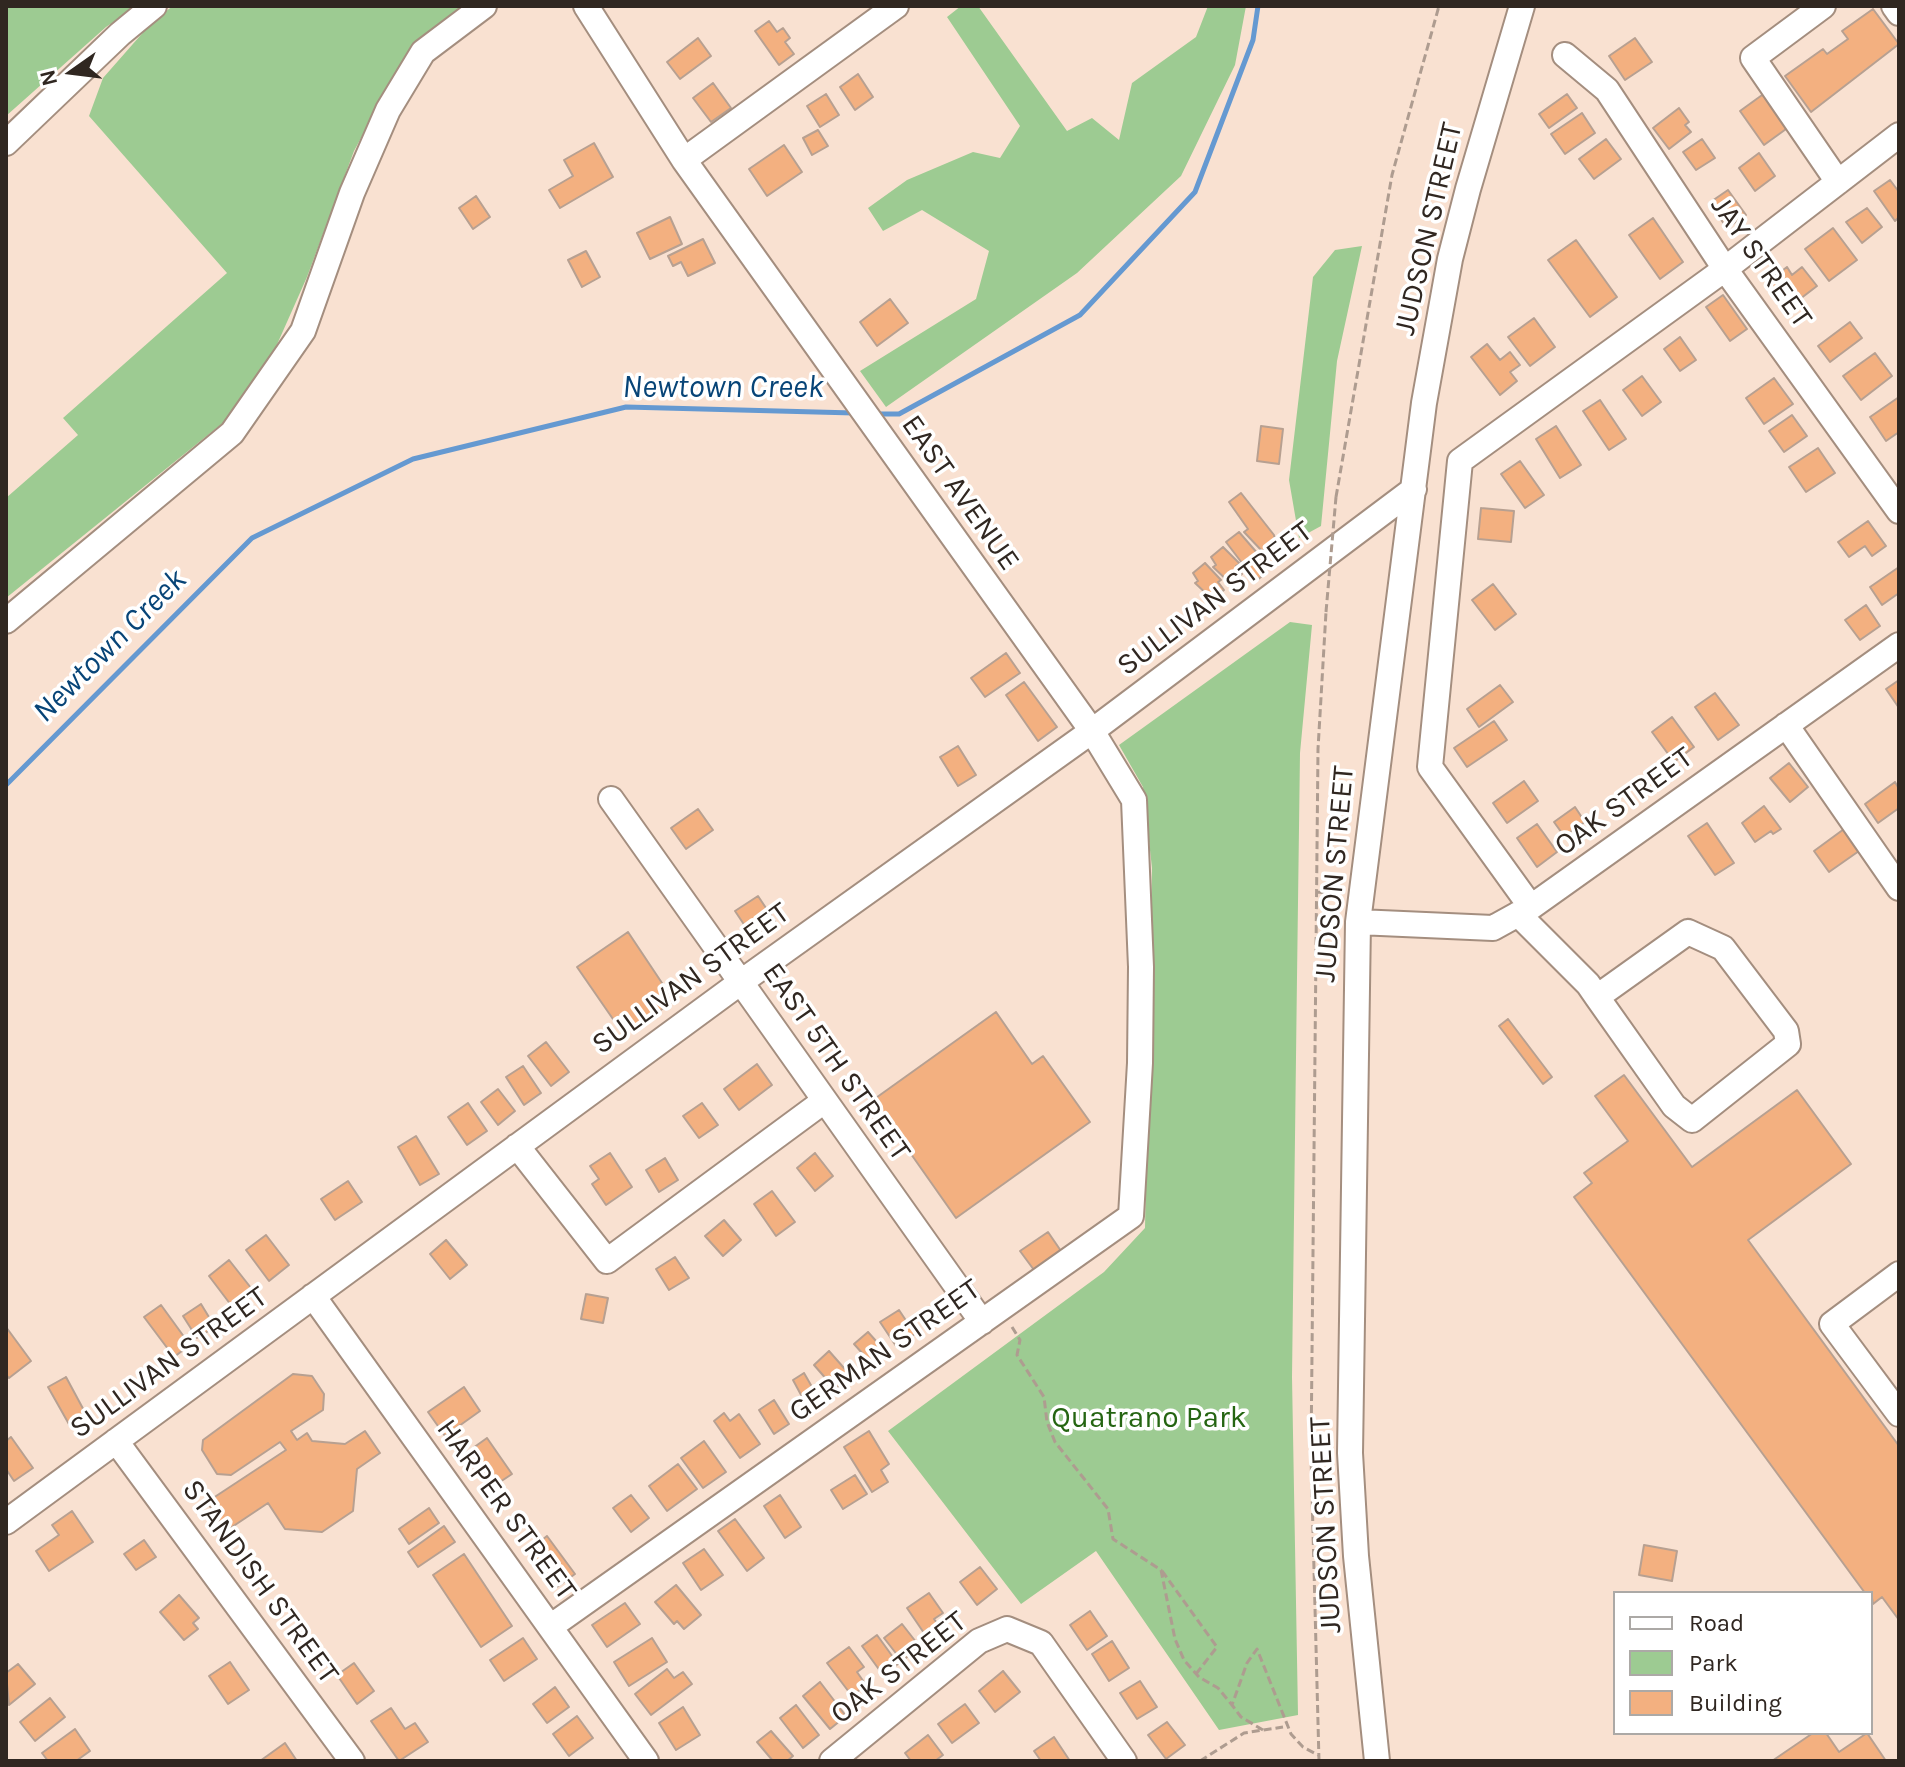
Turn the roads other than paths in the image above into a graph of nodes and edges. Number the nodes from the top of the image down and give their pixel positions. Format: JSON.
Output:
{"nodes":[{"id":1,"x":154,"y":6,"type":"edge"},
{"id":2,"x":484,"y":6,"type":"edge"},
{"id":3,"x":586,"y":6,"type":"edge"},
{"id":4,"x":896,"y":6,"type":"edge"},
{"id":5,"x":1522,"y":6,"type":"edge"},
{"id":6,"x":1823,"y":6,"type":"edge"},
{"id":7,"x":1894,"y":6,"type":"edge"},
{"id":8,"x":1899,"y":13,"type":"edge"},
{"id":9,"x":1565,"y":55,"type":"dead end"},
{"id":10,"x":1899,"y":135,"type":"edge"},
{"id":11,"x":6,"y":143,"type":"edge"},
{"id":12,"x":684,"y":160,"type":"junction"},
{"id":13,"x":1838,"y":182,"type":"junction"},
{"id":14,"x":1725,"y":269,"type":"junction"},
{"id":15,"x":1414,"y":489,"type":"junction"},
{"id":16,"x":1899,"y":511,"type":"edge"},
{"id":17,"x":6,"y":621,"type":"edge"},
{"id":18,"x":1899,"y":645,"type":"edge"},
{"id":19,"x":1786,"y":725,"type":"junction"},
{"id":20,"x":1092,"y":731,"type":"junction"},
{"id":21,"x":611,"y":799,"type":"dead end"},
{"id":22,"x":1899,"y":888,"type":"edge"},
{"id":23,"x":1525,"y":910,"type":"junction"},
{"id":24,"x":1358,"y":922,"type":"junction"},
{"id":25,"x":741,"y":982,"type":"junction"},
{"id":26,"x":1597,"y":997,"type":"junction"},
{"id":27,"x":1140,"y":1063,"type":"joint"},
{"id":28,"x":824,"y":1101,"type":"junction"},
{"id":29,"x":517,"y":1146,"type":"junction"},
{"id":30,"x":1899,"y":1274,"type":"edge"},
{"id":31,"x":313,"y":1296,"type":"junction"},
{"id":32,"x":982,"y":1322,"type":"junction"},
{"id":33,"x":1899,"y":1414,"type":"edge"},
{"id":34,"x":116,"y":1441,"type":"junction"},
{"id":35,"x":6,"y":1522,"type":"edge"},
{"id":36,"x":550,"y":1627,"type":"junction"},
{"id":37,"x":352,"y":1761,"type":"edge"},
{"id":38,"x":646,"y":1761,"type":"edge"},
{"id":39,"x":832,"y":1761,"type":"edge"},
{"id":40,"x":1124,"y":1761,"type":"edge"},
{"id":41,"x":1377,"y":1761,"type":"edge"}],
"edges":[{"from":1,"to":11,"type":"street"},
{"from":2,"to":17,"type":"street"},
{"from":3,"to":12,"type":"street","name":"EAST AVENUE"},
{"from":4,"to":12,"type":"street"},
{"from":5,"to":15,"type":"street","name":"JUDSON STREET"},
{"from":6,"to":13,"type":"street"},
{"from":7,"to":8,"type":"street"},
{"from":9,"to":14,"type":"street","name":"JAY STREET"},
{"from":10,"to":13,"type":"street"},
{"from":12,"to":20,"type":"street","name":"EAST AVENUE"},
{"from":13,"to":14,"type":"street"},
{"from":14,"to":16,"type":"street","name":"JAY STREET"},
{"from":14,"to":23,"type":"street"},
{"from":15,"to":20,"type":"street","name":"SULLIVAN STREET"},
{"from":15,"to":24,"type":"street","name":"JUDSON STREET"},
{"from":18,"to":19,"type":"street","name":"OAK STREET"},
{"from":19,"to":22,"type":"street"},
{"from":19,"to":23,"type":"street","name":"OAK STREET"},
{"from":20,"to":25,"type":"street","name":"SULLIVAN STREET"},
{"from":20,"to":27,"type":"street","name":"EAST AVENUE"},
{"from":21,"to":25,"type":"street","name":"EAST 5TH STREET"},
{"from":23,"to":24,"type":"street","name":"OAK STREET"},
{"from":23,"to":26,"type":"street"},
{"from":24,"to":41,"type":"street","name":"JUDSON STREET"},
{"from":25,"to":28,"type":"street","name":"EAST 5TH STREET"},
{"from":25,"to":29,"type":"street","name":"SULLIVAN STREET"},
{"from":26,"to":26,"type":"street"},
{"from":27,"to":32,"type":"street","name":"GERMAN STREET"},
{"from":28,"to":29,"type":"street"},
{"from":28,"to":32,"type":"street","name":"EAST 5TH STREET"},
{"from":29,"to":31,"type":"street","name":"SULLIVAN STREET"},
{"from":30,"to":33,"type":"street"},
{"from":31,"to":34,"type":"street","name":"SULLIVAN STREET"},
{"from":31,"to":36,"type":"street","name":"HARPER STREET"},
{"from":32,"to":36,"type":"street","name":"GERMAN STREET"},
{"from":34,"to":35,"type":"street","name":"SULLIVAN STREET"},
{"from":34,"to":37,"type":"street","name":"STANDISH STREET"},
{"from":36,"to":38,"type":"street","name":"HARPER STREET"},
{"from":39,"to":40,"type":"street","name":"OAK STREET"}]}
